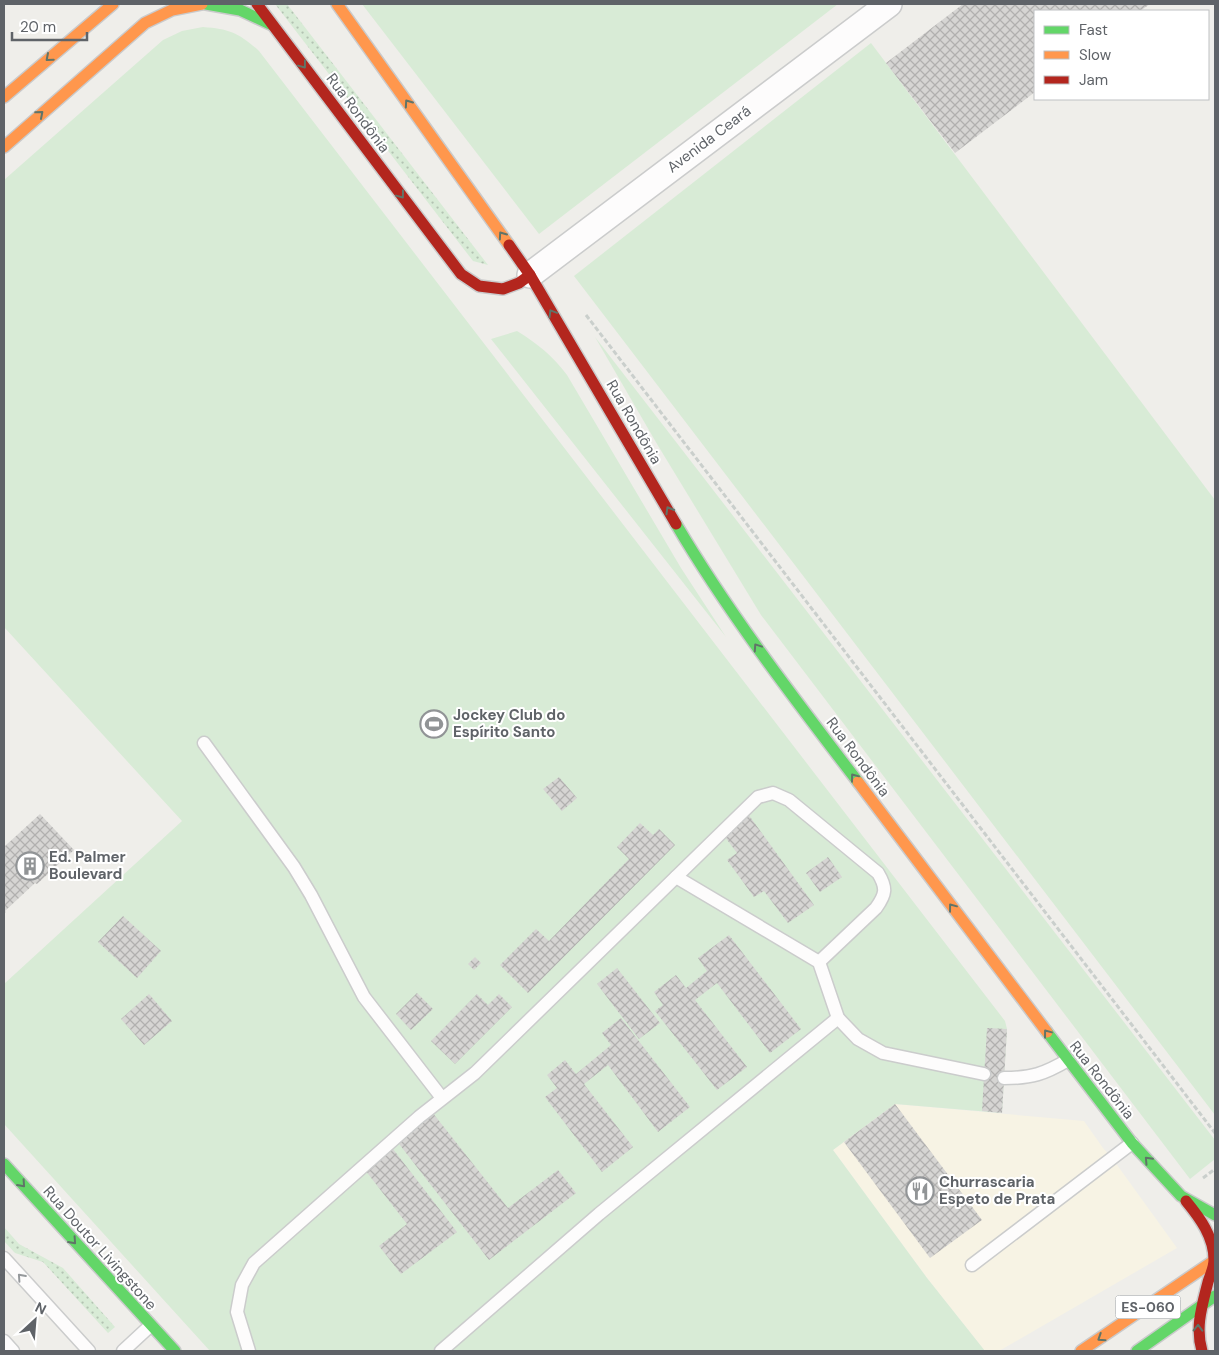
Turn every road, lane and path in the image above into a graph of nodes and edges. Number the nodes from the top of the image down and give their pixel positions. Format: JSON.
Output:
{"nodes":[{"id":1,"x":113,"y":4,"type":"edge"},
{"id":2,"x":202,"y":4,"type":"edge"},
{"id":3,"x":206,"y":4,"type":"edge"},
{"id":4,"x":257,"y":4,"type":"edge"},
{"id":5,"x":888,"y":4,"type":"edge"},
{"id":6,"x":332,"y":7,"type":"edge"},
{"id":7,"x":274,"y":26,"type":"junction"},
{"id":8,"x":4,"y":97,"type":"edge"},
{"id":9,"x":4,"y":147,"type":"edge"},
{"id":10,"x":530,"y":275,"type":"junction"},
{"id":11,"x":553,"y":314,"type":"junction"},
{"id":12,"x":204,"y":743,"type":"dead end"},
{"id":13,"x":676,"y":877,"type":"junction"},
{"id":14,"x":819,"y":962,"type":"junction"},
{"id":15,"x":838,"y":1018,"type":"junction"},
{"id":16,"x":1068,"y":1060,"type":"junction"},
{"id":17,"x":984,"y":1074,"type":"dead end"},
{"id":18,"x":1004,"y":1078,"type":"dead end"},
{"id":19,"x":442,"y":1098,"type":"junction"},
{"id":20,"x":1215,"y":1133,"type":"edge"},
{"id":21,"x":1132,"y":1143,"type":"junction"},
{"id":22,"x":4,"y":1164,"type":"edge"},
{"id":23,"x":1181,"y":1196,"type":"junction"},
{"id":24,"x":1215,"y":1214,"type":"edge"},
{"id":25,"x":4,"y":1258,"type":"edge"},
{"id":26,"x":1215,"y":1261,"type":"edge"},
{"id":27,"x":972,"y":1265,"type":"dead end"},
{"id":28,"x":1215,"y":1296,"type":"edge"},
{"id":29,"x":1202,"y":1306,"type":"junction"},
{"id":30,"x":150,"y":1326,"type":"junction"},
{"id":31,"x":4,"y":1341,"type":"edge"},
{"id":32,"x":170,"y":1350,"type":"edge"},
{"id":33,"x":13,"y":1351,"type":"edge"},
{"id":34,"x":89,"y":1351,"type":"edge"},
{"id":35,"x":123,"y":1351,"type":"edge"},
{"id":36,"x":249,"y":1351,"type":"edge"},
{"id":37,"x":441,"y":1351,"type":"edge"},
{"id":38,"x":1080,"y":1351,"type":"edge"},
{"id":39,"x":1136,"y":1351,"type":"edge"},
{"id":40,"x":1202,"y":1351,"type":"edge"}],
"edges":[{"from":1,"to":8,"type":"street","one_way":true},
{"from":9,"to":2,"type":"street","one_way":true},
{"from":3,"to":7,"type":"street"},
{"from":4,"to":7,"type":"street","name":"Rua Rondônia"},
{"from":5,"to":10,"type":"street","name":"Avenida Ceará"},
{"from":10,"to":6,"type":"street","name":"Rua Rondônia","one_way":true},
{"from":7,"to":10,"type":"street","name":"Rua Rondônia","one_way":true},
{"from":11,"to":10,"type":"street","name":"Rua Rondônia","one_way":true},
{"from":16,"to":11,"type":"street","name":"Rua Rondônia","one_way":true},
{"from":11,"to":20,"type":"path"},
{"from":12,"to":19,"type":"lane"},
{"from":13,"to":14,"type":"lane"},
{"from":13,"to":14,"type":"lane"},
{"from":13,"to":19,"type":"lane"},
{"from":14,"to":15,"type":"lane"},
{"from":15,"to":17,"type":"lane"},
{"from":15,"to":37,"type":"lane"},
{"from":16,"to":18,"type":"lane"},
{"from":16,"to":21,"type":"street","name":"Rua Rondônia"},
{"from":19,"to":36,"type":"lane"},
{"from":23,"to":21,"type":"street","name":"Rua Rondônia","one_way":true},
{"from":21,"to":27,"type":"lane"},
{"from":22,"to":30,"type":"street","name":"Rua Doutor Livingstone","one_way":true},
{"from":23,"to":24,"type":"street","name":"Rua Rondônia"},
{"from":23,"to":26,"type":"street"},
{"from":34,"to":25,"type":"lane","one_way":true},
{"from":26,"to":29,"type":"street"},
{"from":26,"to":38,"type":"street","number":"ES-060","one_way":true},
{"from":28,"to":29,"type":"street","number":"ES-060"},
{"from":29,"to":39,"type":"street","number":"ES-060"},
{"from":40,"to":29,"type":"street","one_way":true},
{"from":30,"to":32,"type":"street","name":"Rua Doutor Livingstone"},
{"from":30,"to":35,"type":"lane"},
{"from":31,"to":33,"type":"lane"}]}
